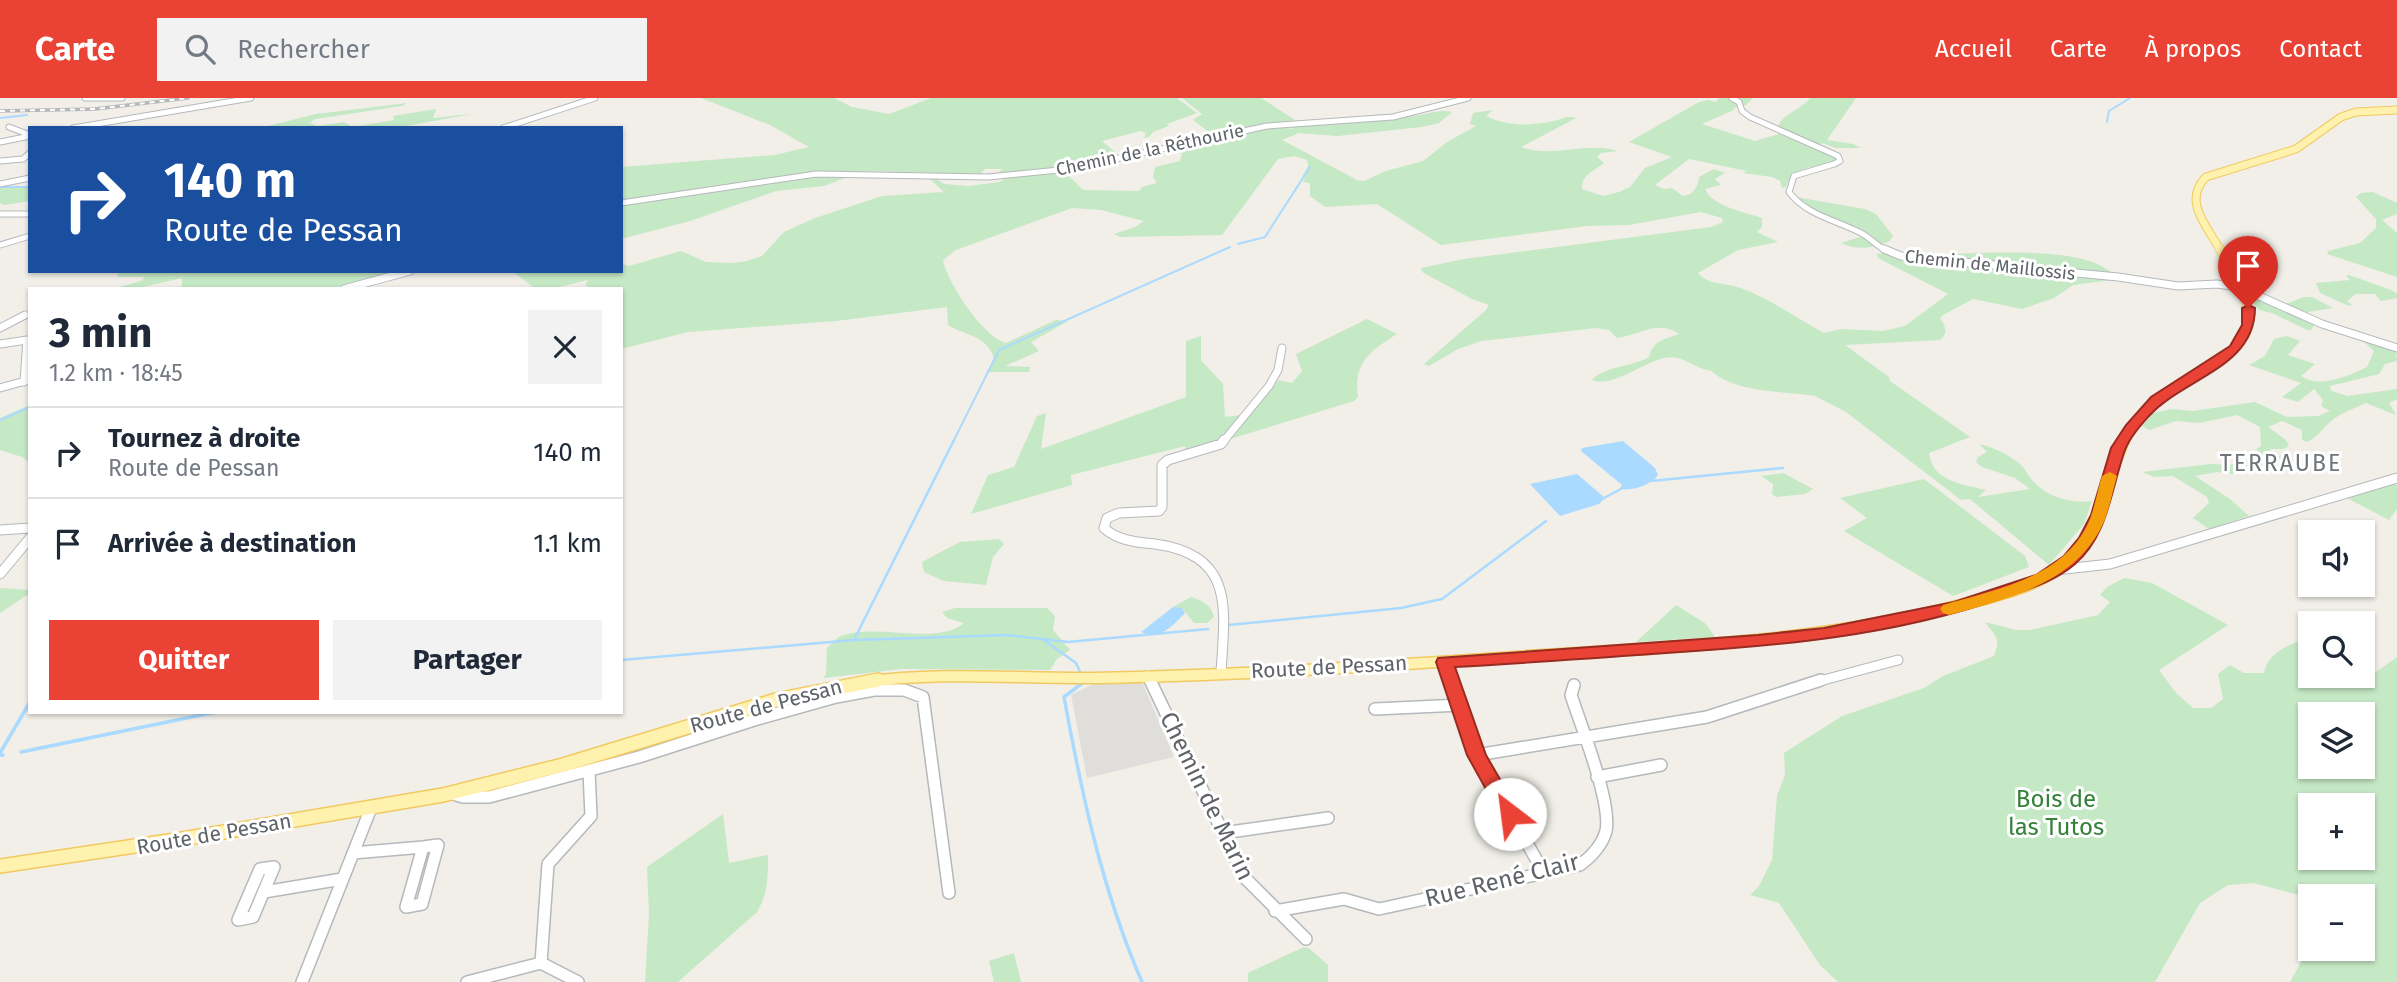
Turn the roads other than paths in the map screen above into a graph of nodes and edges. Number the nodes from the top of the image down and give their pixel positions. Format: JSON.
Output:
{"nodes":[{"id":1,"x":85,"y":98,"type":"edge"},
{"id":2,"x":122,"y":98,"type":"edge"},
{"id":3,"x":251,"y":98,"type":"edge"},
{"id":4,"x":596,"y":98,"type":"edge"},
{"id":5,"x":1468,"y":98,"type":"edge"},
{"id":6,"x":1732,"y":98,"type":"edge"},
{"id":7,"x":2397,"y":110,"type":"edge"},
{"id":8,"x":85,"y":126,"type":"edge"},
{"id":9,"x":509,"y":126,"type":"edge"},
{"id":10,"x":9,"y":127,"type":"dead end"},
{"id":11,"x":28,"y":135,"type":"edge"},
{"id":12,"x":28,"y":136,"type":"edge"},
{"id":13,"x":0,"y":142,"type":"edge"},
{"id":14,"x":28,"y":157,"type":"edge"},
{"id":15,"x":0,"y":161,"type":"edge"},
{"id":16,"x":28,"y":178,"type":"edge"},
{"id":17,"x":0,"y":184,"type":"edge"},
{"id":18,"x":623,"y":203,"type":"edge"},
{"id":19,"x":0,"y":214,"type":"edge"},
{"id":20,"x":28,"y":215,"type":"edge"},
{"id":21,"x":28,"y":237,"type":"edge"},
{"id":22,"x":0,"y":245,"type":"edge"},
{"id":23,"x":403,"y":273,"type":"edge"},
{"id":24,"x":2239,"y":286,"type":"junction"},
{"id":25,"x":351,"y":287,"type":"edge"},
{"id":26,"x":25,"y":316,"type":"dead end"},
{"id":27,"x":0,"y":328,"type":"edge"},
{"id":28,"x":0,"y":344,"type":"edge"},
{"id":29,"x":1282,"y":348,"type":"dead end"},
{"id":30,"x":2397,"y":348,"type":"edge"},
{"id":31,"x":27,"y":381,"type":"edge"},
{"id":32,"x":0,"y":388,"type":"edge"},
{"id":33,"x":2397,"y":478,"type":"edge"},
{"id":34,"x":28,"y":528,"type":"edge"},
{"id":35,"x":0,"y":530,"type":"edge"},
{"id":36,"x":28,"y":540,"type":"edge"},
{"id":37,"x":2056,"y":570,"type":"junction"},
{"id":38,"x":0,"y":574,"type":"edge"},
{"id":39,"x":1898,"y":660,"type":"dead end"},
{"id":40,"x":1444,"y":662,"type":"junction"},
{"id":41,"x":1221,"y":672,"type":"junction"},
{"id":42,"x":1148,"y":676,"type":"junction"},
{"id":43,"x":1574,"y":685,"type":"dead end"},
{"id":44,"x":1460,"y":705,"type":"junction"},
{"id":45,"x":1375,"y":709,"type":"dead end"},
{"id":46,"x":658,"y":736,"type":"junction"},
{"id":47,"x":1584,"y":738,"type":"junction"},
{"id":48,"x":662,"y":751,"type":"junction"},
{"id":49,"x":1477,"y":755,"type":"junction"},
{"id":50,"x":1661,"y":765,"type":"dead end"},
{"id":51,"x":589,"y":771,"type":"junction"},
{"id":52,"x":1597,"y":777,"type":"junction"},
{"id":53,"x":451,"y":793,"type":"junction"},
{"id":54,"x":371,"y":808,"type":"junction"},
{"id":55,"x":1328,"y":818,"type":"dead end"},
{"id":56,"x":1223,"y":833,"type":"junction"},
{"id":57,"x":423,"y":847,"type":"junction"},
{"id":58,"x":353,"y":853,"type":"junction"},
{"id":59,"x":0,"y":866,"type":"edge"},
{"id":60,"x":1544,"y":873,"type":"junction"},
{"id":61,"x":342,"y":880,"type":"junction"},
{"id":62,"x":264,"y":892,"type":"junction"},
{"id":63,"x":949,"y":893,"type":"dead end"},
{"id":64,"x":249,"y":894,"type":"junction"},
{"id":65,"x":1275,"y":911,"type":"junction"},
{"id":66,"x":1306,"y":939,"type":"dead end"},
{"id":67,"x":541,"y":963,"type":"junction"},
{"id":68,"x":302,"y":982,"type":"edge"},
{"id":69,"x":467,"y":982,"type":"edge"},
{"id":70,"x":578,"y":982,"type":"edge"}],
"edges":[{"from":1,"to":2,"type":"street"},
{"from":3,"to":8,"type":"street"},
{"from":4,"to":9,"type":"street"},
{"from":5,"to":18,"type":"street","name":"Chemin de la Réthourie"},
{"from":6,"to":24,"type":"street","name":"Chemin de Maillossis"},
{"from":7,"to":24,"type":"main road","name":"Route de Pessan"},
{"from":10,"to":11,"type":"street"},
{"from":12,"to":13,"type":"street"},
{"from":14,"to":15,"type":"street"},
{"from":16,"to":17,"type":"street"},
{"from":19,"to":20,"type":"street"},
{"from":21,"to":22,"type":"street"},
{"from":23,"to":25,"type":"street"},
{"from":24,"to":30,"type":"street"},
{"from":24,"to":37,"type":"main road","name":"Route de Pessan"},
{"from":26,"to":27,"type":"street"},
{"from":28,"to":31,"type":"street"},
{"from":29,"to":41,"type":"street"},
{"from":31,"to":32,"type":"street"},
{"from":33,"to":37,"type":"street"},
{"from":34,"to":35,"type":"street"},
{"from":36,"to":38,"type":"street"},
{"from":37,"to":40,"type":"main road","name":"Route de Pessan"},
{"from":39,"to":47,"type":"street"},
{"from":40,"to":41,"type":"main road","name":"Route de Pessan"},
{"from":40,"to":44,"type":"street"},
{"from":41,"to":42,"type":"main road","name":"Route de Pessan"},
{"from":42,"to":46,"type":"main road","name":"Route de Pessan"},
{"from":42,"to":56,"type":"street","name":"Chemin de Marin"},
{"from":43,"to":47,"type":"street","name":"Rue René Clair"},
{"from":44,"to":45,"type":"street"},
{"from":44,"to":49,"type":"street"},
{"from":46,"to":48,"type":"street"},
{"from":46,"to":53,"type":"main road","name":"Route de Pessan"},
{"from":47,"to":49,"type":"street"},
{"from":47,"to":52,"type":"street","name":"Rue René Clair"},
{"from":48,"to":51,"type":"street"},
{"from":48,"to":63,"type":"street"},
{"from":49,"to":60,"type":"street"},
{"from":50,"to":52,"type":"street"},
{"from":51,"to":53,"type":"street"},
{"from":51,"to":67,"type":"street"},
{"from":52,"to":60,"type":"street","name":"Rue René Clair"},
{"from":53,"to":54,"type":"main road","name":"Route de Pessan"},
{"from":54,"to":58,"type":"street"},
{"from":54,"to":59,"type":"main road","name":"Route de Pessan"},
{"from":55,"to":56,"type":"street"},
{"from":56,"to":65,"type":"street","name":"Chemin de Marin"},
{"from":57,"to":57,"type":"street"},
{"from":57,"to":58,"type":"street"},
{"from":58,"to":61,"type":"street"},
{"from":60,"to":65,"type":"street","name":"Rue René Clair"},
{"from":61,"to":62,"type":"street"},
{"from":61,"to":68,"type":"street"},
{"from":62,"to":64,"type":"street"},
{"from":62,"to":64,"type":"street"},
{"from":62,"to":64,"type":"street"},
{"from":65,"to":66,"type":"street","name":"Chemin de Marin"},
{"from":67,"to":69,"type":"street"},
{"from":67,"to":70,"type":"street"}]}
